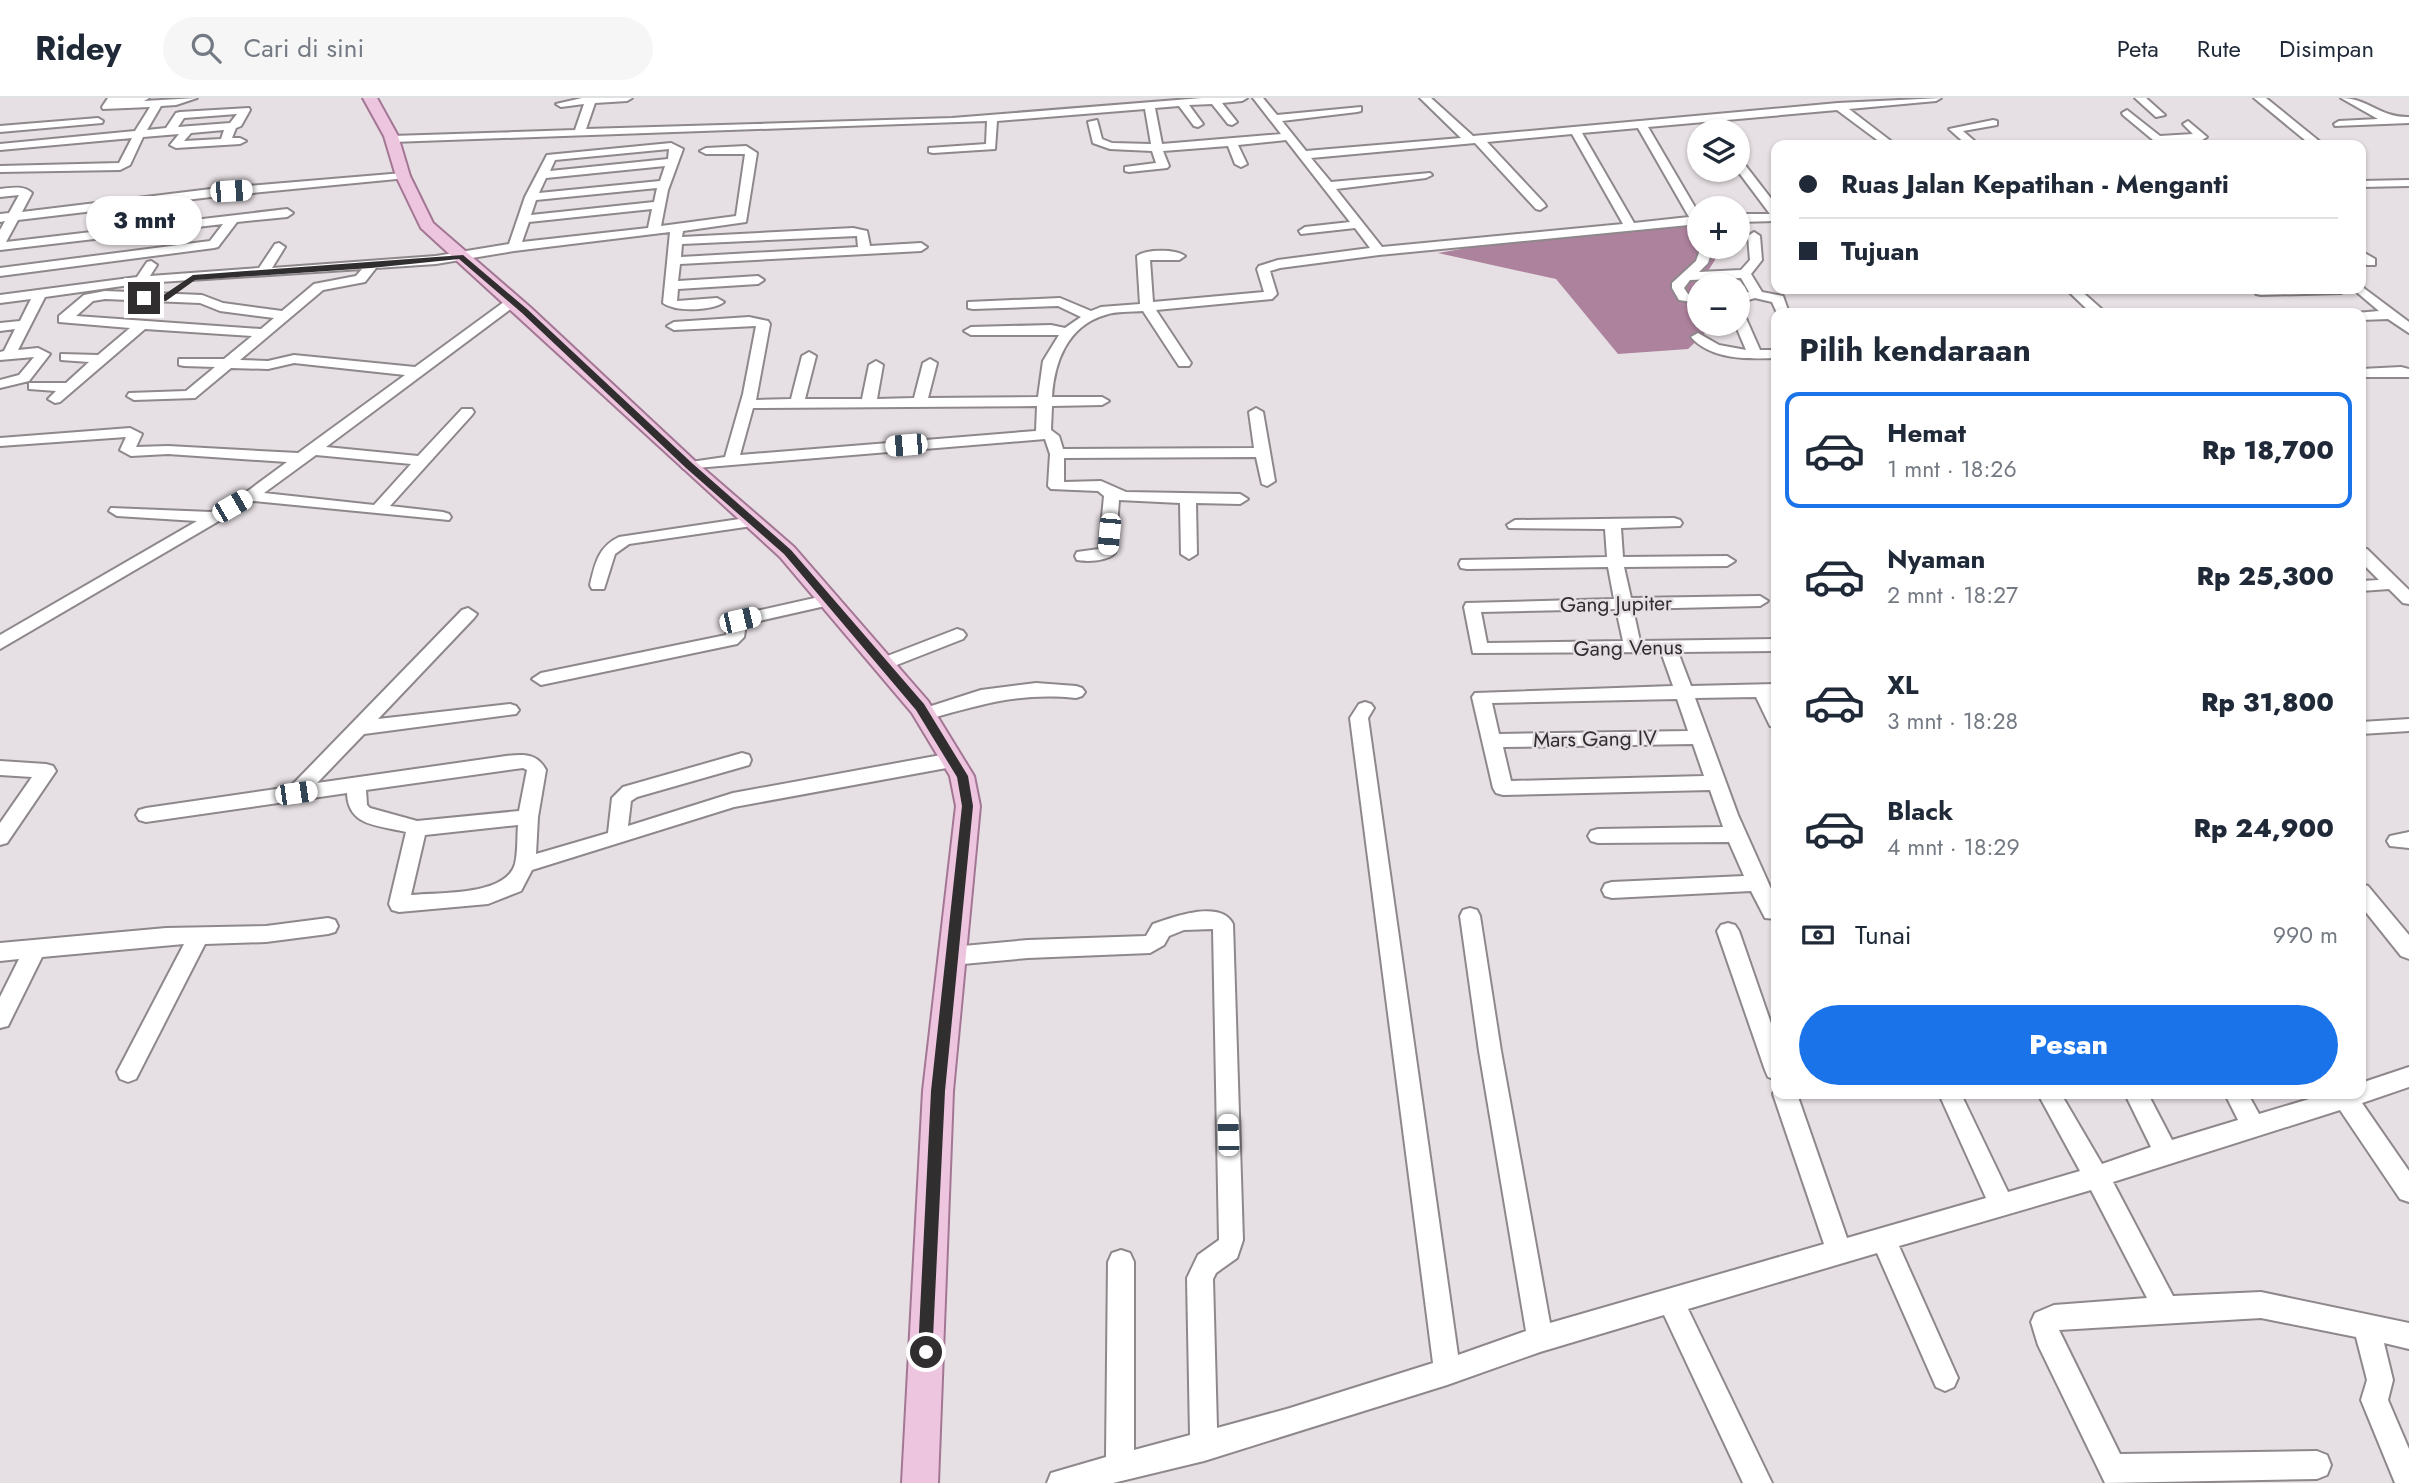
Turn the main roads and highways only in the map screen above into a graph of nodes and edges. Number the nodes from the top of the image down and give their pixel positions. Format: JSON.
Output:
{"nodes":[{"id":1,"x":370,"y":98,"type":"edge"},
{"id":2,"x":920,"y":1483,"type":"edge"}],
"edges":[{"from":1,"to":2,"type":"main road"}]}
